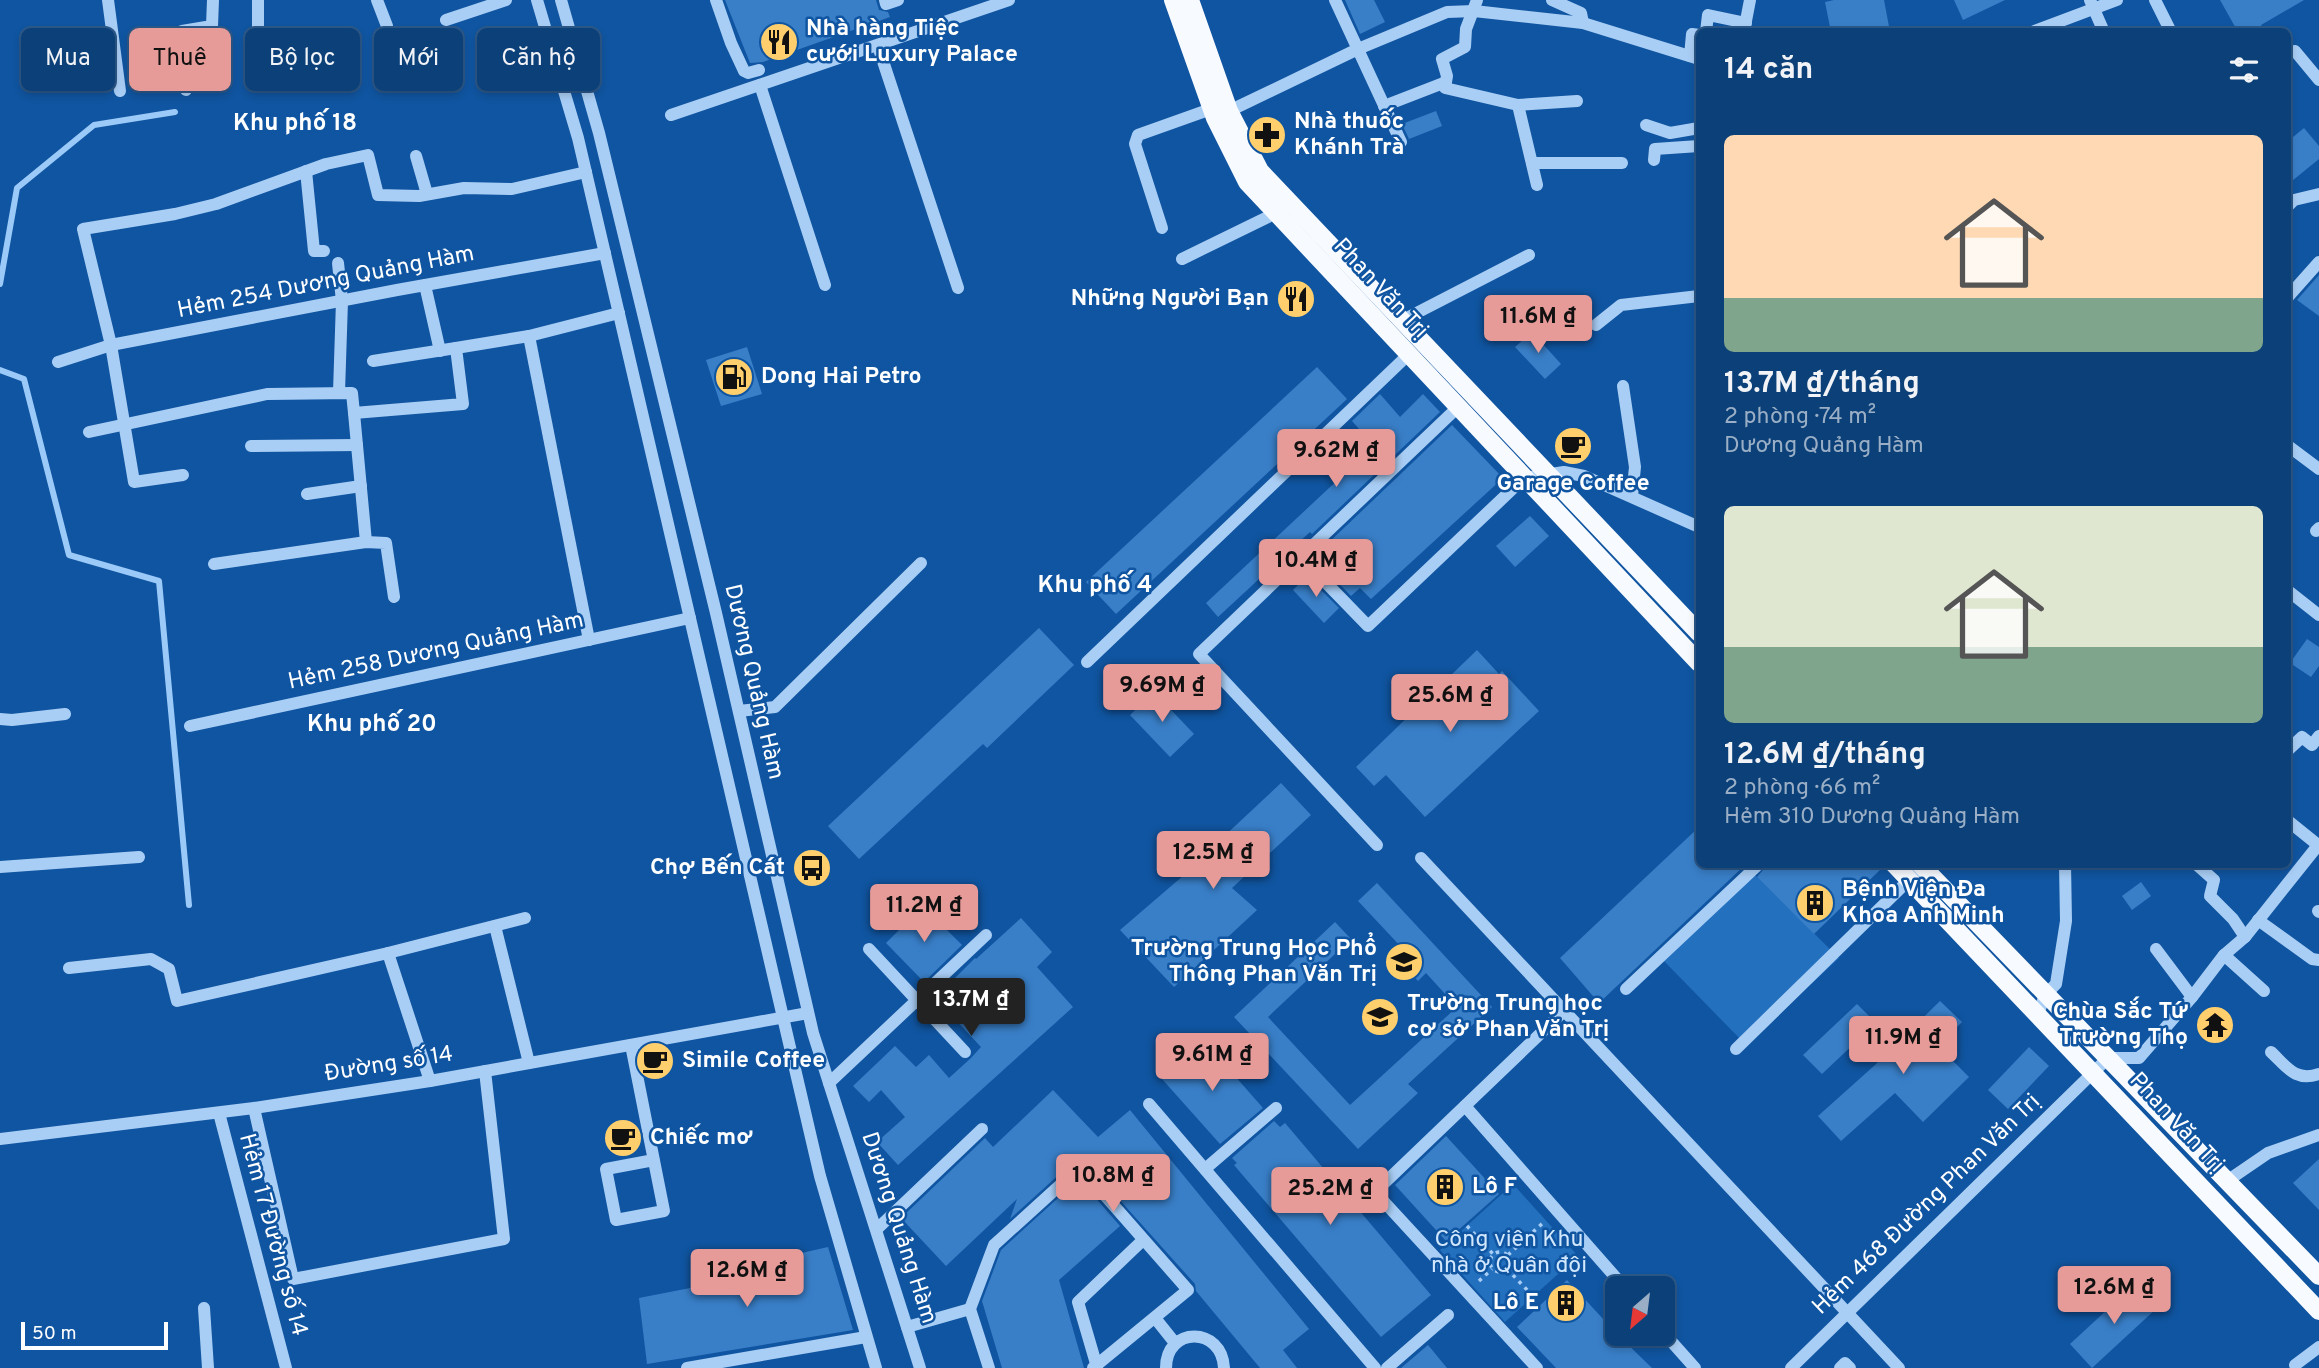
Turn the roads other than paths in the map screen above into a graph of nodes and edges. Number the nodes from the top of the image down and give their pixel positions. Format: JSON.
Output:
{"nodes":[{"id":1,"x":108,"y":0,"type":"edge"},
{"id":2,"x":213,"y":0,"type":"edge"},
{"id":3,"x":258,"y":0,"type":"edge"},
{"id":4,"x":377,"y":0,"type":"edge"},
{"id":5,"x":506,"y":0,"type":"edge"},
{"id":6,"x":537,"y":0,"type":"edge"},
{"id":7,"x":561,"y":0,"type":"edge"},
{"id":8,"x":716,"y":0,"type":"edge"},
{"id":9,"x":885,"y":0,"type":"edge"},
{"id":10,"x":898,"y":0,"type":"edge"},
{"id":11,"x":1009,"y":0,"type":"edge"},
{"id":12,"x":1173,"y":0,"type":"edge"},
{"id":13,"x":1190,"y":0,"type":"edge"},
{"id":14,"x":1335,"y":0,"type":"edge"},
{"id":15,"x":1552,"y":0,"type":"edge"},
{"id":16,"x":1750,"y":0,"type":"edge"},
{"id":17,"x":2117,"y":0,"type":"edge"},
{"id":18,"x":2155,"y":0,"type":"edge"},
{"id":19,"x":2092,"y":5,"type":"edge"},
{"id":20,"x":1445,"y":6,"type":"edge"},
{"id":21,"x":1476,"y":6,"type":"edge"},
{"id":22,"x":446,"y":20,"type":"dead end"},
{"id":23,"x":1583,"y":23,"type":"junction"},
{"id":24,"x":387,"y":26,"type":"dead end"},
{"id":25,"x":1745,"y":27,"type":"edge"},
{"id":26,"x":200,"y":28,"type":"edge"},
{"id":27,"x":258,"y":28,"type":"edge"},
{"id":28,"x":1706,"y":28,"type":"edge"},
{"id":29,"x":2054,"y":28,"type":"edge"},
{"id":30,"x":2102,"y":28,"type":"edge"},
{"id":31,"x":2169,"y":28,"type":"edge"},
{"id":32,"x":1696,"y":35,"type":"edge"},
{"id":33,"x":878,"y":46,"type":"junction"},
{"id":34,"x":1358,"y":49,"type":"junction"},
{"id":35,"x":2295,"y":51,"type":"dead end"},
{"id":36,"x":1695,"y":58,"type":"edge"},
{"id":37,"x":759,"y":71,"type":"dead end"},
{"id":38,"x":2319,"y":80,"type":"edge"},
{"id":39,"x":1446,"y":82,"type":"junction"},
{"id":40,"x":760,"y":85,"type":"junction"},
{"id":41,"x":120,"y":91,"type":"dead end"},
{"id":42,"x":1577,"y":101,"type":"dead end"},
{"id":43,"x":1384,"y":106,"type":"junction"},
{"id":44,"x":1518,"y":106,"type":"junction"},
{"id":45,"x":1220,"y":110,"type":"junction"},
{"id":46,"x":671,"y":116,"type":"dead end"},
{"id":47,"x":1646,"y":125,"type":"dead end"},
{"id":48,"x":1696,"y":129,"type":"edge"},
{"id":49,"x":1401,"y":142,"type":"dead end"},
{"id":50,"x":1696,"y":145,"type":"edge"},
{"id":51,"x":416,"y":156,"type":"dead end"},
{"id":52,"x":1654,"y":160,"type":"dead end"},
{"id":53,"x":1532,"y":163,"type":"junction"},
{"id":54,"x":1622,"y":163,"type":"dead end"},
{"id":55,"x":306,"y":171,"type":"junction"},
{"id":56,"x":586,"y":172,"type":"junction"},
{"id":57,"x":1537,"y":186,"type":"dead end"},
{"id":58,"x":427,"y":194,"type":"junction"},
{"id":59,"x":2319,"y":194,"type":"edge"},
{"id":60,"x":2291,"y":199,"type":"edge"},
{"id":61,"x":1276,"y":213,"type":"junction"},
{"id":62,"x":1162,"y":228,"type":"dead end"},
{"id":63,"x":324,"y":250,"type":"dead end"},
{"id":64,"x":605,"y":253,"type":"junction"},
{"id":65,"x":1529,"y":255,"type":"dead end"},
{"id":66,"x":1182,"y":260,"type":"dead end"},
{"id":67,"x":2319,"y":262,"type":"edge"},
{"id":68,"x":338,"y":263,"type":"dead end"},
{"id":69,"x":425,"y":285,"type":"junction"},
{"id":70,"x":825,"y":285,"type":"dead end"},
{"id":71,"x":958,"y":288,"type":"dead end"},
{"id":72,"x":2291,"y":294,"type":"edge"},
{"id":73,"x":1696,"y":296,"type":"edge"},
{"id":74,"x":342,"y":301,"type":"junction"},
{"id":75,"x":619,"y":313,"type":"junction"},
{"id":76,"x":1396,"y":315,"type":"junction"},
{"id":77,"x":1377,"y":322,"type":"junction"},
{"id":78,"x":1597,"y":325,"type":"dead end"},
{"id":79,"x":529,"y":336,"type":"junction"},
{"id":80,"x":111,"y":345,"type":"junction"},
{"id":81,"x":456,"y":348,"type":"junction"},
{"id":82,"x":440,"y":351,"type":"junction"},
{"id":83,"x":1408,"y":355,"type":"junction"},
{"id":84,"x":373,"y":361,"type":"dead end"},
{"id":85,"x":58,"y":362,"type":"dead end"},
{"id":86,"x":1623,"y":386,"type":"dead end"},
{"id":87,"x":339,"y":392,"type":"junction"},
{"id":88,"x":1457,"y":408,"type":"junction"},
{"id":89,"x":354,"y":413,"type":"junction"},
{"id":90,"x":124,"y":425,"type":"junction"},
{"id":91,"x":89,"y":432,"type":"dead end"},
{"id":92,"x":357,"y":445,"type":"junction"},
{"id":93,"x":251,"y":446,"type":"dead end"},
{"id":94,"x":2291,"y":448,"type":"edge"},
{"id":95,"x":2319,"y":469,"type":"edge"},
{"id":96,"x":1547,"y":473,"type":"junction"},
{"id":97,"x":183,"y":475,"type":"dead end"},
{"id":98,"x":1524,"y":478,"type":"junction"},
{"id":99,"x":360,"y":486,"type":"junction"},
{"id":100,"x":307,"y":494,"type":"dead end"},
{"id":101,"x":1632,"y":496,"type":"junction"},
{"id":102,"x":1696,"y":526,"type":"edge"},
{"id":103,"x":366,"y":542,"type":"junction"},
{"id":104,"x":1301,"y":557,"type":"junction"},
{"id":105,"x":921,"y":563,"type":"dead end"},
{"id":106,"x":214,"y":564,"type":"dead end"},
{"id":107,"x":2291,"y":593,"type":"edge"},
{"id":108,"x":394,"y":597,"type":"dead end"},
{"id":109,"x":2319,"y":615,"type":"edge"},
{"id":110,"x":690,"y":618,"type":"junction"},
{"id":111,"x":1696,"y":630,"type":"edge"},
{"id":112,"x":589,"y":640,"type":"junction"},
{"id":113,"x":1696,"y":660,"type":"edge"},
{"id":114,"x":1087,"y":662,"type":"dead end"},
{"id":115,"x":739,"y":711,"type":"junction"},
{"id":116,"x":65,"y":715,"type":"dead end"},
{"id":117,"x":0,"y":719,"type":"edge"},
{"id":118,"x":190,"y":726,"type":"dead end"},
{"id":119,"x":2319,"y":736,"type":"edge"},
{"id":120,"x":2291,"y":747,"type":"edge"},
{"id":121,"x":2291,"y":823,"type":"edge"},
{"id":122,"x":2319,"y":844,"type":"edge"},
{"id":123,"x":1377,"y":845,"type":"dead end"},
{"id":124,"x":139,"y":857,"type":"dead end"},
{"id":125,"x":1421,"y":858,"type":"dead end"},
{"id":126,"x":0,"y":867,"type":"edge"},
{"id":127,"x":1755,"y":868,"type":"edge"},
{"id":128,"x":1898,"y":868,"type":"edge"},
{"id":129,"x":1919,"y":868,"type":"edge"},
{"id":130,"x":1923,"y":868,"type":"edge"},
{"id":131,"x":2065,"y":868,"type":"edge"},
{"id":132,"x":2206,"y":868,"type":"edge"},
{"id":133,"x":1909,"y":880,"type":"junction"},
{"id":134,"x":525,"y":918,"type":"dead end"},
{"id":135,"x":2258,"y":920,"type":"junction"},
{"id":136,"x":495,"y":926,"type":"junction"},
{"id":137,"x":986,"y":934,"type":"dead end"},
{"id":138,"x":2245,"y":937,"type":"junction"},
{"id":139,"x":869,"y":949,"type":"dead end"},
{"id":140,"x":2156,"y":949,"type":"dead end"},
{"id":141,"x":388,"y":953,"type":"junction"},
{"id":142,"x":2224,"y":955,"type":"junction"},
{"id":143,"x":2319,"y":960,"type":"edge"},
{"id":144,"x":69,"y":968,"type":"dead end"},
{"id":145,"x":1626,"y":989,"type":"dead end"},
{"id":146,"x":2264,"y":991,"type":"dead end"},
{"id":147,"x":2045,"y":995,"type":"junction"},
{"id":148,"x":2192,"y":997,"type":"junction"},
{"id":149,"x":918,"y":1001,"type":"junction"},
{"id":150,"x":1565,"y":1010,"type":"junction"},
{"id":151,"x":808,"y":1013,"type":"junction"},
{"id":152,"x":2038,"y":1014,"type":"junction"},
{"id":153,"x":783,"y":1018,"type":"junction"},
{"id":154,"x":631,"y":1045,"type":"junction"},
{"id":155,"x":1736,"y":1049,"type":"dead end"},
{"id":156,"x":965,"y":1052,"type":"dead end"},
{"id":157,"x":2271,"y":1052,"type":"dead end"},
{"id":158,"x":2108,"y":1058,"type":"junction"},
{"id":159,"x":529,"y":1063,"type":"junction"},
{"id":160,"x":485,"y":1071,"type":"junction"},
{"id":161,"x":2093,"y":1072,"type":"junction"},
{"id":162,"x":2319,"y":1074,"type":"edge"},
{"id":163,"x":430,"y":1081,"type":"junction"},
{"id":164,"x":829,"y":1083,"type":"junction"},
{"id":165,"x":1149,"y":1104,"type":"dead end"},
{"id":166,"x":1465,"y":1106,"type":"junction"},
{"id":167,"x":254,"y":1108,"type":"junction"},
{"id":168,"x":1276,"y":1108,"type":"dead end"},
{"id":169,"x":219,"y":1113,"type":"junction"},
{"id":170,"x":982,"y":1129,"type":"dead end"},
{"id":171,"x":2319,"y":1135,"type":"edge"},
{"id":172,"x":0,"y":1139,"type":"edge"},
{"id":173,"x":654,"y":1160,"type":"junction"},
{"id":174,"x":1205,"y":1169,"type":"junction"},
{"id":175,"x":2227,"y":1181,"type":"junction"},
{"id":176,"x":877,"y":1229,"type":"junction"},
{"id":177,"x":1143,"y":1240,"type":"junction"},
{"id":178,"x":1615,"y":1276,"type":"edge"},
{"id":179,"x":2319,"y":1276,"type":"edge"},
{"id":180,"x":204,"y":1308,"type":"dead end"},
{"id":181,"x":970,"y":1309,"type":"junction"},
{"id":182,"x":2319,"y":1311,"type":"edge"},
{"id":183,"x":1847,"y":1312,"type":"junction"},
{"id":184,"x":1448,"y":1315,"type":"dead end"},
{"id":185,"x":1155,"y":1318,"type":"junction"},
{"id":186,"x":908,"y":1327,"type":"junction"},
{"id":187,"x":866,"y":1337,"type":"junction"},
{"id":188,"x":1175,"y":1343,"type":"junction"},
{"id":189,"x":1675,"y":1346,"type":"edge"},
{"id":190,"x":2319,"y":1347,"type":"edge"},
{"id":191,"x":2295,"y":1365,"type":"dead end"},
{"id":192,"x":1095,"y":1367,"type":"edge"},
{"id":193,"x":208,"y":1368,"type":"edge"},
{"id":194,"x":286,"y":1368,"type":"edge"},
{"id":195,"x":687,"y":1368,"type":"edge"},
{"id":196,"x":876,"y":1368,"type":"edge"},
{"id":197,"x":920,"y":1368,"type":"edge"},
{"id":198,"x":989,"y":1368,"type":"edge"},
{"id":199,"x":1166,"y":1368,"type":"edge"},
{"id":200,"x":1224,"y":1368,"type":"edge"},
{"id":201,"x":1375,"y":1368,"type":"edge"},
{"id":202,"x":1387,"y":1368,"type":"edge"},
{"id":203,"x":1537,"y":1368,"type":"edge"},
{"id":204,"x":1695,"y":1368,"type":"edge"},
{"id":205,"x":1791,"y":1368,"type":"edge"},
{"id":206,"x":1840,"y":1368,"type":"edge"},
{"id":207,"x":1850,"y":1368,"type":"edge"},
{"id":208,"x":1899,"y":1368,"type":"edge"}],
"edges":[{"from":1,"to":41,"type":"street"},
{"from":2,"to":26,"type":"street"},
{"from":3,"to":27,"type":"street"},
{"from":4,"to":24,"type":"street"},
{"from":5,"to":22,"type":"street"},
{"from":6,"to":56,"type":"street","name":"Dương Quảng Hàm"},
{"from":7,"to":115,"type":"street","name":"Dương Quảng Hàm"},
{"from":8,"to":37,"type":"street"},
{"from":9,"to":10,"type":"street"},
{"from":11,"to":33,"type":"street"},
{"from":12,"to":45,"type":"main road","name":"Phan Văn Trị"},
{"from":13,"to":45,"type":"main road","name":"Phan Văn Trị"},
{"from":14,"to":34,"type":"street"},
{"from":15,"to":23,"type":"street"},
{"from":16,"to":25,"type":"street"},
{"from":17,"to":19,"type":"street"},
{"from":18,"to":31,"type":"street"},
{"from":19,"to":29,"type":"street"},
{"from":19,"to":30,"type":"street"},
{"from":20,"to":21,"type":"street"},
{"from":20,"to":34,"type":"street"},
{"from":21,"to":23,"type":"street"},
{"from":21,"to":39,"type":"street"},
{"from":23,"to":36,"type":"street"},
{"from":25,"to":28,"type":"street"},
{"from":32,"to":36,"type":"street"},
{"from":33,"to":40,"type":"street"},
{"from":33,"to":71,"type":"street"},
{"from":34,"to":43,"type":"street"},
{"from":34,"to":45,"type":"street"},
{"from":35,"to":38,"type":"street"},
{"from":39,"to":43,"type":"street"},
{"from":39,"to":44,"type":"street"},
{"from":40,"to":46,"type":"street"},
{"from":40,"to":70,"type":"street"},
{"from":42,"to":44,"type":"street"},
{"from":43,"to":49,"type":"street"},
{"from":44,"to":53,"type":"street"},
{"from":45,"to":61,"type":"main road","name":"Phan Văn Trị"},
{"from":45,"to":62,"type":"street"},
{"from":45,"to":76,"type":"main road","name":"Phan Văn Trị"},
{"from":47,"to":48,"type":"street"},
{"from":50,"to":52,"type":"street"},
{"from":51,"to":58,"type":"street"},
{"from":53,"to":54,"type":"street"},
{"from":53,"to":57,"type":"street"},
{"from":55,"to":58,"type":"street"},
{"from":55,"to":63,"type":"street"},
{"from":55,"to":80,"type":"street"},
{"from":56,"to":58,"type":"street"},
{"from":56,"to":64,"type":"street","name":"Dương Quảng Hàm"},
{"from":59,"to":60,"type":"street"},
{"from":61,"to":66,"type":"street"},
{"from":61,"to":77,"type":"main road","name":"Phan Văn Trị"},
{"from":64,"to":69,"type":"street","name":"Hẻm 254 Dương Quảng Hàm"},
{"from":64,"to":75,"type":"street","name":"Dương Quảng Hàm"},
{"from":65,"to":76,"type":"street"},
{"from":67,"to":72,"type":"street"},
{"from":68,"to":74,"type":"street"},
{"from":69,"to":74,"type":"street","name":"Hẻm 254 Dương Quảng Hàm"},
{"from":69,"to":82,"type":"street"},
{"from":73,"to":78,"type":"street"},
{"from":74,"to":80,"type":"street","name":"Hẻm 254 Dương Quảng Hàm"},
{"from":74,"to":87,"type":"street"},
{"from":75,"to":79,"type":"street"},
{"from":75,"to":110,"type":"street","name":"Dương Quảng Hàm"},
{"from":76,"to":77,"type":"main road"},
{"from":76,"to":96,"type":"main road","name":"Phan Văn Trị"},
{"from":77,"to":83,"type":"main road","name":"Phan Văn Trị"},
{"from":79,"to":81,"type":"street"},
{"from":79,"to":112,"type":"street"},
{"from":80,"to":85,"type":"street","name":"Hẻm 254 Dương Quảng Hàm"},
{"from":80,"to":90,"type":"street"},
{"from":81,"to":82,"type":"street"},
{"from":81,"to":89,"type":"street"},
{"from":82,"to":84,"type":"street"},
{"from":83,"to":88,"type":"main road","name":"Phan Văn Trị"},
{"from":83,"to":114,"type":"street"},
{"from":86,"to":101,"type":"street"},
{"from":87,"to":89,"type":"street"},
{"from":87,"to":90,"type":"street"},
{"from":88,"to":98,"type":"main road","name":"Phan Văn Trị"},
{"from":88,"to":104,"type":"street"},
{"from":89,"to":92,"type":"street"},
{"from":90,"to":91,"type":"street"},
{"from":90,"to":97,"type":"street"},
{"from":92,"to":93,"type":"street"},
{"from":92,"to":99,"type":"street"},
{"from":94,"to":95,"type":"street"},
{"from":96,"to":98,"type":"street"},
{"from":96,"to":101,"type":"street"},
{"from":96,"to":111,"type":"main road","name":"Phan Văn Trị"},
{"from":98,"to":104,"type":"street"},
{"from":98,"to":113,"type":"main road","name":"Phan Văn Trị"},
{"from":99,"to":100,"type":"street"},
{"from":99,"to":103,"type":"street"},
{"from":101,"to":102,"type":"street"},
{"from":103,"to":106,"type":"street"},
{"from":103,"to":108,"type":"street"},
{"from":104,"to":123,"type":"street"},
{"from":105,"to":115,"type":"street"},
{"from":107,"to":109,"type":"street"},
{"from":110,"to":112,"type":"street","name":"Hẻm 258 Dương Quảng Hàm"},
{"from":110,"to":153,"type":"street","name":"Dương Quảng Hàm"},
{"from":112,"to":118,"type":"street","name":"Hẻm 258 Dương Quảng Hàm"},
{"from":115,"to":151,"type":"street","name":"Dương Quảng Hàm"},
{"from":116,"to":117,"type":"street"},
{"from":119,"to":120,"type":"street"},
{"from":121,"to":122,"type":"street"},
{"from":122,"to":135,"type":"street"},
{"from":124,"to":126,"type":"street"},
{"from":125,"to":150,"type":"street"},
{"from":127,"to":145,"type":"street"},
{"from":128,"to":133,"type":"main road","name":"Phan Văn Trị"},
{"from":129,"to":133,"type":"street"},
{"from":130,"to":147,"type":"main road","name":"Phan Văn Trị"},
{"from":131,"to":147,"type":"street"},
{"from":132,"to":138,"type":"street"},
{"from":133,"to":152,"type":"main road","name":"Phan Văn Trị"},
{"from":133,"to":155,"type":"street"},
{"from":134,"to":136,"type":"street"},
{"from":135,"to":138,"type":"street"},
{"from":135,"to":143,"type":"street"},
{"from":136,"to":141,"type":"street"},
{"from":136,"to":159,"type":"street"},
{"from":137,"to":149,"type":"street"},
{"from":138,"to":142,"type":"street"},
{"from":139,"to":149,"type":"street"},
{"from":140,"to":148,"type":"street"},
{"from":141,"to":144,"type":"street"},
{"from":141,"to":163,"type":"street"},
{"from":142,"to":146,"type":"street"},
{"from":142,"to":148,"type":"street"},
{"from":147,"to":152,"type":"street"},
{"from":147,"to":158,"type":"main road","name":"Phan Văn Trị"},
{"from":148,"to":158,"type":"street"},
{"from":149,"to":156,"type":"street"},
{"from":149,"to":164,"type":"street"},
{"from":150,"to":166,"type":"street"},
{"from":150,"to":183,"type":"street"},
{"from":151,"to":153,"type":"street","name":"Đường số 14"},
{"from":151,"to":164,"type":"street","name":"Dương Quảng Hàm"},
{"from":152,"to":161,"type":"main road","name":"Phan Văn Trị"},
{"from":153,"to":154,"type":"street","name":"Đường số 14"},
{"from":153,"to":187,"type":"street","name":"Dương Quảng Hàm"},
{"from":154,"to":159,"type":"street","name":"Đường số 14"},
{"from":154,"to":173,"type":"street"},
{"from":157,"to":162,"type":"street"},
{"from":158,"to":161,"type":"street","name":"Hẻm 468 Đường Phan Văn Trị"},
{"from":158,"to":175,"type":"main road","name":"Phan Văn Trị"},
{"from":159,"to":160,"type":"street","name":"Đường số 14"},
{"from":160,"to":163,"type":"street","name":"Đường số 14"},
{"from":160,"to":167,"type":"street"},
{"from":161,"to":182,"type":"main road","name":"Phan Văn Trị"},
{"from":161,"to":183,"type":"street","name":"Hẻm 468 Đường Phan Văn Trị"},
{"from":163,"to":167,"type":"street","name":"Đường số 14"},
{"from":164,"to":176,"type":"street","name":"Dương Quảng Hàm"},
{"from":165,"to":174,"type":"street"},
{"from":166,"to":178,"type":"street"},
{"from":166,"to":203,"type":"street"},
{"from":167,"to":169,"type":"street","name":"Đường số 14"},
{"from":168,"to":174,"type":"street"},
{"from":169,"to":172,"type":"street","name":"Đường số 14"},
{"from":169,"to":194,"type":"street","name":"Hẻm 17 Đường số 14"},
{"from":170,"to":176,"type":"street"},
{"from":171,"to":175,"type":"street"},
{"from":173,"to":173,"type":"street"},
{"from":174,"to":201,"type":"street"},
{"from":175,"to":179,"type":"main road","name":"Phan Văn Trị"},
{"from":176,"to":186,"type":"street","name":"Dương Quảng Hàm"},
{"from":177,"to":181,"type":"street"},
{"from":177,"to":185,"type":"street"},
{"from":177,"to":192,"type":"street"},
{"from":180,"to":193,"type":"street"},
{"from":181,"to":186,"type":"street"},
{"from":181,"to":198,"type":"street"},
{"from":183,"to":205,"type":"street","name":"Hẻm 468 Đường Phan Văn Trị"},
{"from":183,"to":208,"type":"street"},
{"from":184,"to":202,"type":"street"},
{"from":185,"to":188,"type":"street"},
{"from":185,"to":192,"type":"street"},
{"from":186,"to":197,"type":"street","name":"Dương Quảng Hàm"},
{"from":187,"to":195,"type":"street"},
{"from":187,"to":196,"type":"street","name":"Dương Quảng Hàm"},
{"from":188,"to":199,"type":"street"},
{"from":188,"to":200,"type":"street"},
{"from":189,"to":204,"type":"street"},
{"from":190,"to":191,"type":"street"},
{"from":206,"to":207,"type":"street"}]}
